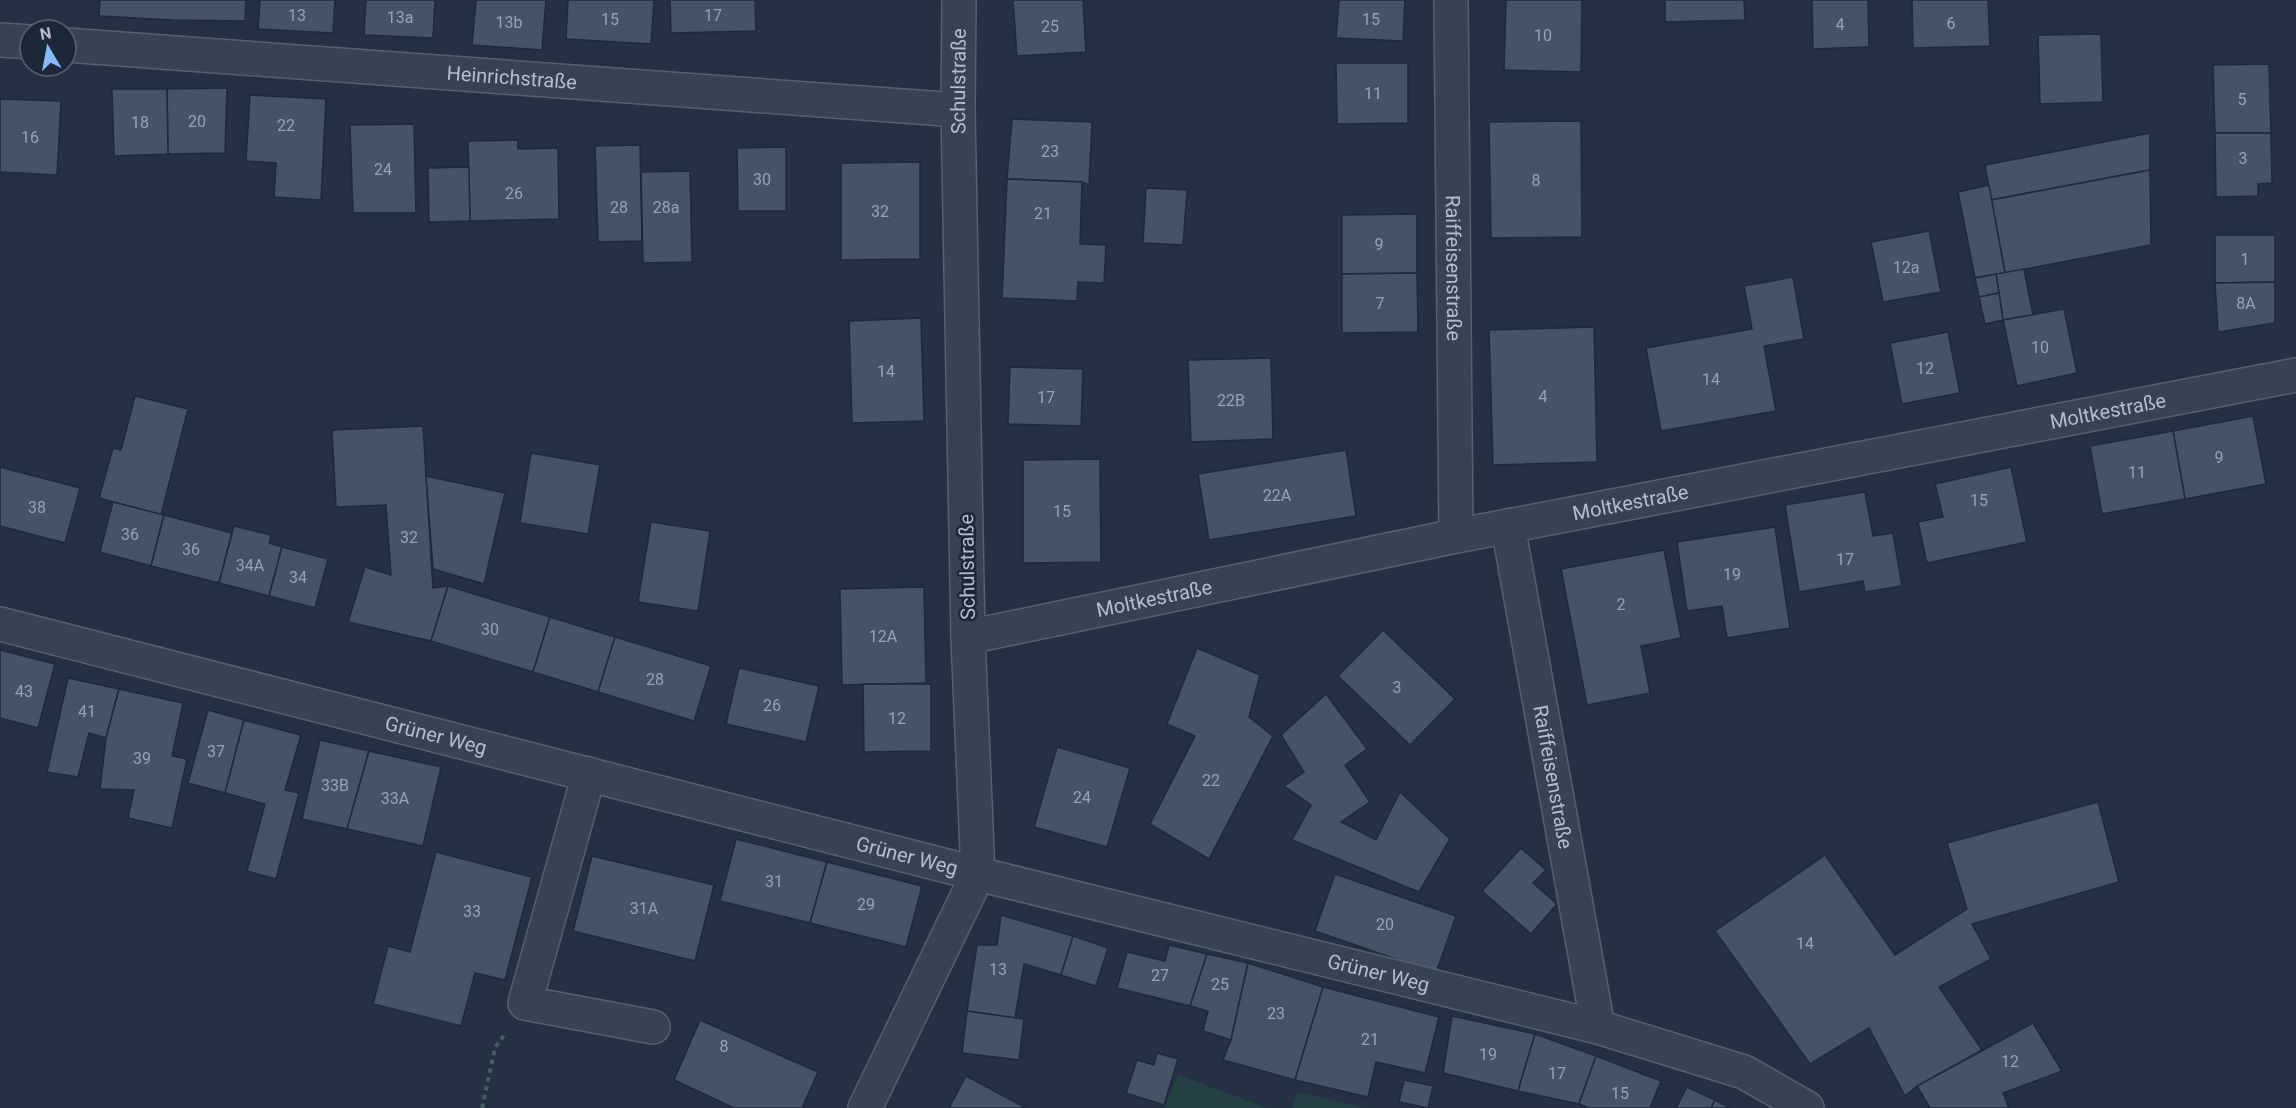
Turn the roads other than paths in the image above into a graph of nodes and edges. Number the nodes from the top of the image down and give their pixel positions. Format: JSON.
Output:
{"nodes":[{"id":1,"x":959,"y":0,"type":"edge"},
{"id":2,"x":1451,"y":0,"type":"edge"},
{"id":3,"x":0,"y":40,"type":"edge"},
{"id":4,"x":18,"y":41,"type":"edge"},
{"id":5,"x":78,"y":46,"type":"edge"},
{"id":6,"x":958,"y":110,"type":"junction"},
{"id":7,"x":2296,"y":375,"type":"edge"},
{"id":8,"x":1508,"y":526,"type":"junction"},
{"id":9,"x":1456,"y":536,"type":"junction"},
{"id":10,"x":0,"y":624,"type":"edge"},
{"id":11,"x":968,"y":637,"type":"junction"},
{"id":12,"x":589,"y":774,"type":"junction"},
{"id":13,"x":978,"y":874,"type":"junction"},
{"id":14,"x":653,"y":1027,"type":"dead end"},
{"id":15,"x":1598,"y":1027,"type":"junction"},
{"id":16,"x":865,"y":1108,"type":"edge"},
{"id":17,"x":1807,"y":1108,"type":"edge"}],
"edges":[{"from":1,"to":6,"type":"street","name":"Schulstraße"},
{"from":2,"to":9,"type":"street","name":"Raiffeisenstraße"},
{"from":3,"to":4,"type":"street"},
{"from":5,"to":6,"type":"street","name":"Heinrichstraße"},
{"from":6,"to":11,"type":"street","name":"Schulstraße"},
{"from":7,"to":8,"type":"street","name":"Moltkestraße"},
{"from":8,"to":9,"type":"street","name":"Moltkestraße"},
{"from":8,"to":15,"type":"street","name":"Raiffeisenstraße"},
{"from":9,"to":11,"type":"street","name":"Moltkestraße"},
{"from":10,"to":12,"type":"street","name":"Grüner Weg"},
{"from":11,"to":13,"type":"street","name":"Schulstraße"},
{"from":12,"to":13,"type":"street","name":"Grüner Weg"},
{"from":12,"to":14,"type":"street"},
{"from":13,"to":15,"type":"street","name":"Grüner Weg"},
{"from":13,"to":16,"type":"street","name":"Schulstraße"},
{"from":15,"to":17,"type":"street","name":"Grüner Weg"}]}
